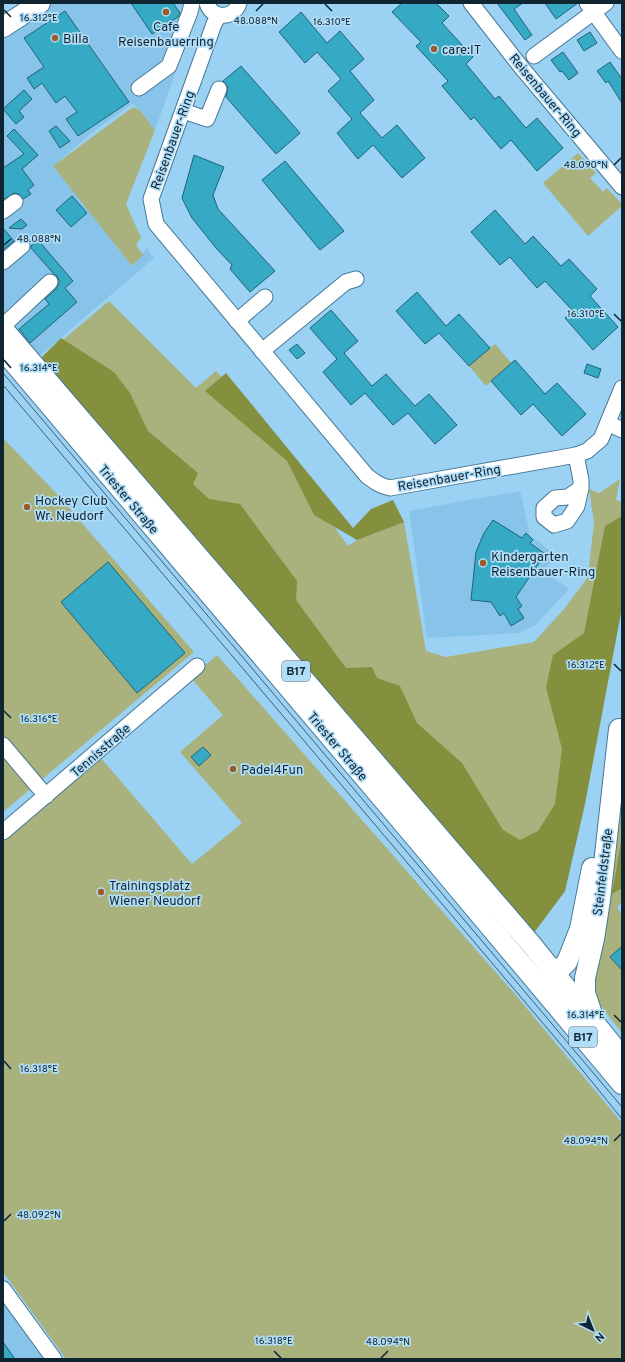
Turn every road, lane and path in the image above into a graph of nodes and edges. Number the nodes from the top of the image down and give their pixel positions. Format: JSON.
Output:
{"nodes":[{"id":1,"x":40,"y":3,"type":"edge"},
{"id":2,"x":192,"y":3,"type":"edge"},
{"id":3,"x":207,"y":3,"type":"edge"},
{"id":4,"x":240,"y":3,"type":"edge"},
{"id":5,"x":471,"y":3,"type":"edge"},
{"id":6,"x":606,"y":3,"type":"edge"},
{"id":7,"x":590,"y":8,"type":"edge"},
{"id":8,"x":218,"y":15,"type":"junction"},
{"id":9,"x":3,"y":28,"type":"edge"},
{"id":10,"x":622,"y":51,"type":"edge"},
{"id":11,"x":534,"y":56,"type":"dead end"},
{"id":12,"x":138,"y":88,"type":"dead end"},
{"id":13,"x":219,"y":89,"type":"dead end"},
{"id":14,"x":183,"y":110,"type":"junction"},
{"id":15,"x":622,"y":187,"type":"edge"},
{"id":16,"x":22,"y":246,"type":"dead end"},
{"id":17,"x":3,"y":262,"type":"edge"},
{"id":18,"x":350,"y":277,"type":"dead end"},
{"id":19,"x":50,"y":282,"type":"dead end"},
{"id":20,"x":265,"y":297,"type":"dead end"},
{"id":21,"x":237,"y":321,"type":"junction"},
{"id":22,"x":3,"y":327,"type":"edge"},
{"id":23,"x":3,"y":350,"type":"edge"},
{"id":24,"x":262,"y":351,"type":"junction"},
{"id":25,"x":622,"y":388,"type":"edge"},
{"id":26,"x":57,"y":403,"type":"junction"},
{"id":27,"x":608,"y":423,"type":"junction"},
{"id":28,"x":622,"y":430,"type":"edge"},
{"id":29,"x":576,"y":455,"type":"junction"},
{"id":30,"x":581,"y":488,"type":"dead end"},
{"id":31,"x":197,"y":666,"type":"dead end"},
{"id":32,"x":620,"y":721,"type":"edge"},
{"id":33,"x":3,"y":745,"type":"edge"},
{"id":34,"x":46,"y":796,"type":"junction"},
{"id":35,"x":3,"y":832,"type":"edge"},
{"id":36,"x":574,"y":942,"type":"junction"},
{"id":37,"x":530,"y":944,"type":"junction"},
{"id":38,"x":588,"y":961,"type":"junction"},
{"id":39,"x":551,"y":984,"type":"junction"},
{"id":40,"x":596,"y":1023,"type":"junction"},
{"id":41,"x":622,"y":1057,"type":"edge"},
{"id":42,"x":622,"y":1084,"type":"edge"},
{"id":43,"x":3,"y":1289,"type":"edge"},
{"id":44,"x":54,"y":1359,"type":"edge"}],
"edges":[{"from":1,"to":9,"type":"main road"},
{"from":2,"to":12,"type":"street"},
{"from":3,"to":8,"type":"street"},
{"from":4,"to":8,"type":"street"},
{"from":5,"to":15,"type":"street","name":"Reisenbauer-Ring"},
{"from":6,"to":7,"type":"street"},
{"from":7,"to":10,"type":"street"},
{"from":7,"to":11,"type":"street"},
{"from":8,"to":14,"type":"street","name":"Reisenbauer-Ring"},
{"from":13,"to":14,"type":"street"},
{"from":14,"to":21,"type":"street","name":"Reisenbauer-Ring"},
{"from":16,"to":17,"type":"street"},
{"from":18,"to":24,"type":"street"},
{"from":19,"to":22,"type":"street"},
{"from":20,"to":21,"type":"street"},
{"from":21,"to":24,"type":"street","name":"Reisenbauer-Ring"},
{"from":22,"to":26,"type":"main road","number":"B17"},
{"from":23,"to":26,"type":"main road","number":"B17"},
{"from":24,"to":29,"type":"street","name":"Reisenbauer-Ring"},
{"from":25,"to":27,"type":"street","name":"Reisenbauer-Ring"},
{"from":26,"to":37,"type":"main road","name":"Triester Straße","number":"B17"},
{"from":26,"to":39,"type":"main road","name":"Triester Straße","number":"B17"},
{"from":27,"to":28,"type":"street"},
{"from":27,"to":29,"type":"street","name":"Reisenbauer-Ring"},
{"from":29,"to":30,"type":"street"},
{"from":31,"to":34,"type":"street","name":"Tennisstraße"},
{"from":32,"to":36,"type":"main road","name":"Steinfeldstraße"},
{"from":32,"to":38,"type":"main road","name":"Steinfeldstraße"},
{"from":33,"to":34,"type":"street"},
{"from":34,"to":35,"type":"street","name":"Tennisstraße"},
{"from":36,"to":37,"type":"main road"},
{"from":36,"to":39,"type":"main road","name":"Steinfeldstraße"},
{"from":37,"to":39,"type":"main road","name":"Triester Straße","number":"B17"},
{"from":38,"to":39,"type":"main road","name":"Steinfeldstraße"},
{"from":38,"to":40,"type":"main road"},
{"from":39,"to":40,"type":"main road","name":"Triester Straße","number":"B17"},
{"from":39,"to":42,"type":"main road","name":"Triester Straße","number":"B17"},
{"from":40,"to":41,"type":"main road","name":"Triester Straße","number":"B17"},
{"from":43,"to":44,"type":"street"}]}
